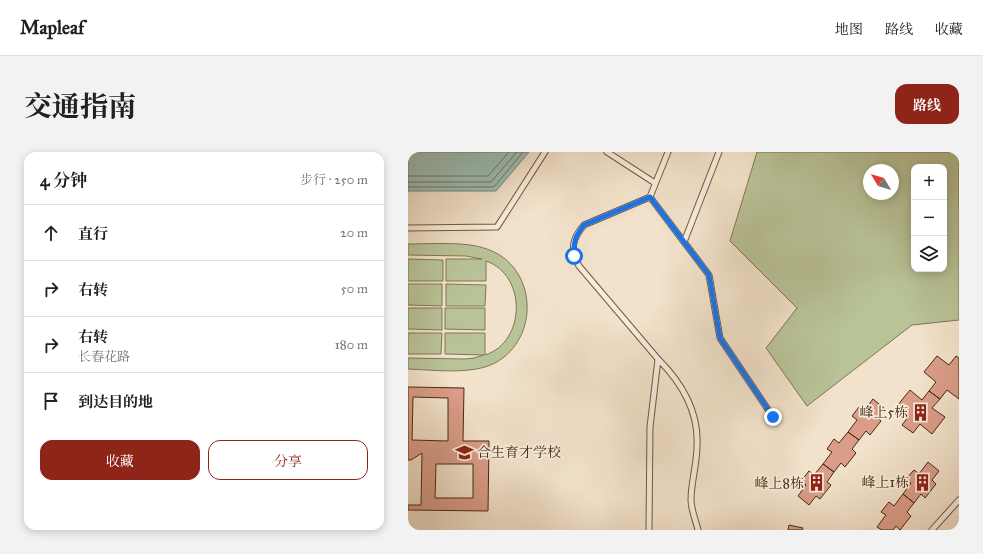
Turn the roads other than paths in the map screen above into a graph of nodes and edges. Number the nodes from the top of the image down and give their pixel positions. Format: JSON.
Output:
{"nodes":[{"id":1,"x":546,"y":152,"type":"edge"},
{"id":2,"x":607,"y":152,"type":"edge"},
{"id":3,"x":668,"y":152,"type":"edge"},
{"id":4,"x":719,"y":152,"type":"edge"},
{"id":5,"x":655,"y":182,"type":"junction"},
{"id":6,"x":650,"y":197,"type":"junction"},
{"id":7,"x":408,"y":228,"type":"edge"},
{"id":8,"x":684,"y":242,"type":"junction"},
{"id":9,"x":658,"y":359,"type":"junction"},
{"id":10,"x":773,"y":417,"type":"dead end"},
{"id":11,"x":959,"y":500,"type":"edge"},
{"id":12,"x":649,"y":530,"type":"edge"},
{"id":13,"x":698,"y":530,"type":"edge"},
{"id":14,"x":932,"y":530,"type":"edge"}],
"edges":[{"from":1,"to":7,"type":"lane"},
{"from":2,"to":5,"type":"lane"},
{"from":3,"to":5,"type":"lane"},
{"from":4,"to":8,"type":"lane"},
{"from":5,"to":6,"type":"lane"},
{"from":6,"to":8,"type":"lane"},
{"from":6,"to":9,"type":"lane"},
{"from":8,"to":10,"type":"lane"},
{"from":9,"to":12,"type":"lane"},
{"from":9,"to":13,"type":"lane"},
{"from":11,"to":14,"type":"lane"}]}
